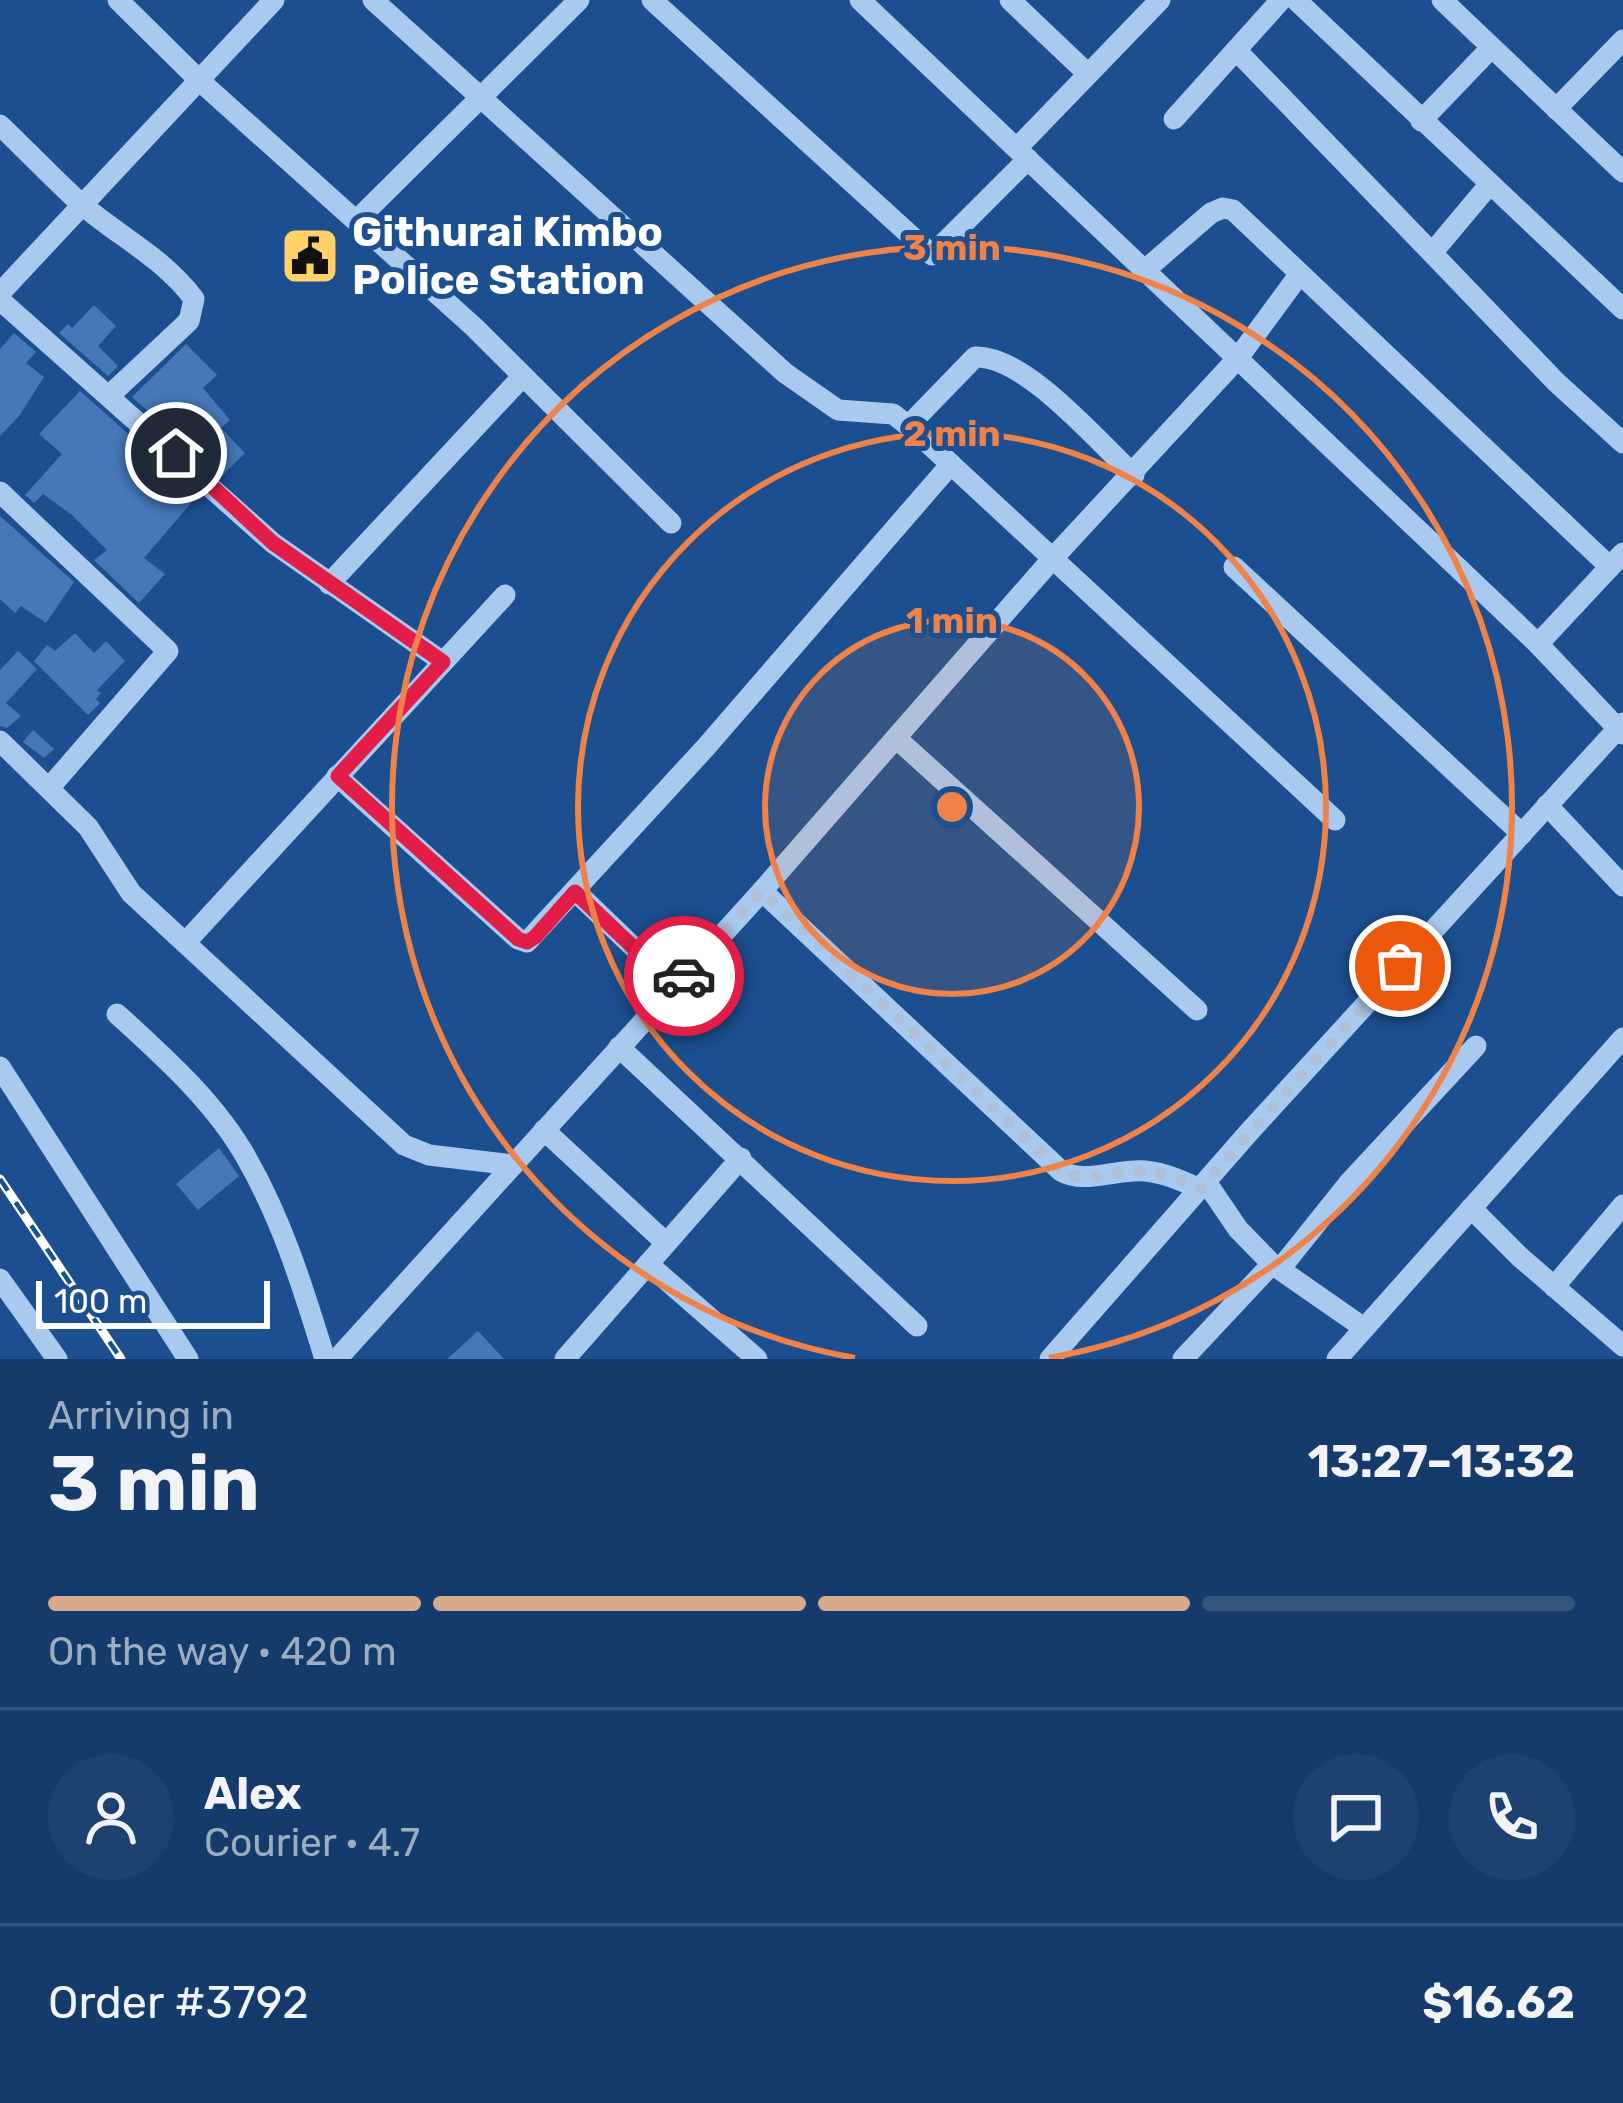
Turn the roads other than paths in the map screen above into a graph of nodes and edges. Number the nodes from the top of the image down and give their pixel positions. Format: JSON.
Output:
{"nodes":[{"id":1,"x":118,"y":0,"type":"edge"},
{"id":2,"x":274,"y":0,"type":"edge"},
{"id":3,"x":373,"y":0,"type":"edge"},
{"id":4,"x":579,"y":0,"type":"edge"},
{"id":5,"x":652,"y":0,"type":"edge"},
{"id":6,"x":860,"y":0,"type":"edge"},
{"id":7,"x":1010,"y":0,"type":"edge"},
{"id":8,"x":1160,"y":0,"type":"edge"},
{"id":9,"x":1281,"y":0,"type":"edge"},
{"id":10,"x":1297,"y":0,"type":"edge"},
{"id":11,"x":1442,"y":0,"type":"edge"},
{"id":12,"x":1623,"y":40,"type":"edge"},
{"id":13,"x":1491,"y":48,"type":"junction"},
{"id":14,"x":1236,"y":50,"type":"junction"},
{"id":15,"x":1088,"y":74,"type":"junction"},
{"id":16,"x":200,"y":81,"type":"junction"},
{"id":17,"x":481,"y":94,"type":"junction"},
{"id":18,"x":1556,"y":109,"type":"junction"},
{"id":19,"x":1174,"y":119,"type":"dead end"},
{"id":20,"x":1421,"y":121,"type":"junction"},
{"id":21,"x":0,"y":125,"type":"edge"},
{"id":22,"x":1023,"y":154,"type":"junction"},
{"id":23,"x":1623,"y":172,"type":"edge"},
{"id":24,"x":1489,"y":185,"type":"junction"},
{"id":25,"x":82,"y":204,"type":"junction"},
{"id":26,"x":358,"y":219,"type":"junction"},
{"id":27,"x":1432,"y":253,"type":"junction"},
{"id":28,"x":1145,"y":270,"type":"junction"},
{"id":29,"x":1299,"y":275,"type":"junction"},
{"id":30,"x":0,"y":296,"type":"edge"},
{"id":31,"x":1623,"y":309,"type":"edge"},
{"id":32,"x":1238,"y":358,"type":"junction"},
{"id":33,"x":523,"y":376,"type":"junction"},
{"id":34,"x":110,"y":394,"type":"junction"},
{"id":35,"x":915,"y":431,"type":"junction"},
{"id":36,"x":1623,"y":443,"type":"edge"},
{"id":37,"x":951,"y":464,"type":"junction"},
{"id":38,"x":1134,"y":475,"type":"junction"},
{"id":39,"x":0,"y":492,"type":"edge"},
{"id":40,"x":671,"y":523,"type":"dead end"},
{"id":41,"x":1053,"y":558,"type":"junction"},
{"id":42,"x":1616,"y":560,"type":"edge"},
{"id":43,"x":1234,"y":567,"type":"dead end"},
{"id":44,"x":329,"y":584,"type":"junction"},
{"id":45,"x":505,"y":596,"type":"dead end"},
{"id":46,"x":1538,"y":644,"type":"junction"},
{"id":47,"x":443,"y":662,"type":"junction"},
{"id":48,"x":1621,"y":729,"type":"edge"},
{"id":49,"x":896,"y":738,"type":"junction"},
{"id":50,"x":0,"y":741,"type":"edge"},
{"id":51,"x":338,"y":776,"type":"junction"},
{"id":52,"x":50,"y":787,"type":"junction"},
{"id":53,"x":1547,"y":806,"type":"junction"},
{"id":54,"x":1335,"y":820,"type":"dead end"},
{"id":55,"x":1522,"y":834,"type":"junction"},
{"id":56,"x":1623,"y":886,"type":"edge"},
{"id":57,"x":762,"y":891,"type":"junction"},
{"id":58,"x":575,"y":892,"type":"junction"},
{"id":59,"x":185,"y":943,"type":"junction"},
{"id":60,"x":674,"y":986,"type":"junction"},
{"id":61,"x":1197,"y":1010,"type":"dead end"},
{"id":62,"x":117,"y":1014,"type":"dead end"},
{"id":63,"x":1623,"y":1037,"type":"edge"},
{"id":64,"x":1476,"y":1046,"type":"dead end"},
{"id":65,"x":619,"y":1047,"type":"junction"},
{"id":66,"x":0,"y":1066,"type":"edge"},
{"id":67,"x":544,"y":1130,"type":"junction"},
{"id":68,"x":741,"y":1158,"type":"junction"},
{"id":69,"x":513,"y":1165,"type":"junction"},
{"id":70,"x":1203,"y":1185,"type":"junction"},
{"id":71,"x":1623,"y":1205,"type":"edge"},
{"id":72,"x":1471,"y":1208,"type":"junction"},
{"id":73,"x":666,"y":1244,"type":"junction"},
{"id":74,"x":648,"y":1264,"type":"junction"},
{"id":75,"x":1276,"y":1266,"type":"junction"},
{"id":76,"x":0,"y":1279,"type":"edge"},
{"id":77,"x":1553,"y":1287,"type":"junction"},
{"id":78,"x":917,"y":1326,"type":"dead end"},
{"id":79,"x":1364,"y":1328,"type":"junction"},
{"id":80,"x":1623,"y":1346,"type":"edge"},
{"id":81,"x":54,"y":1358,"type":"edge"},
{"id":82,"x":188,"y":1359,"type":"edge"},
{"id":83,"x":325,"y":1359,"type":"edge"},
{"id":84,"x":337,"y":1359,"type":"edge"},
{"id":85,"x":565,"y":1359,"type":"edge"},
{"id":86,"x":758,"y":1359,"type":"edge"},
{"id":87,"x":1050,"y":1359,"type":"edge"},
{"id":88,"x":1183,"y":1359,"type":"edge"},
{"id":89,"x":1337,"y":1359,"type":"edge"}],
"edges":[{"from":1,"to":16,"type":"street"},
{"from":2,"to":16,"type":"street"},
{"from":3,"to":17,"type":"street"},
{"from":4,"to":17,"type":"street"},
{"from":5,"to":22,"type":"street"},
{"from":6,"to":22,"type":"street"},
{"from":7,"to":15,"type":"street"},
{"from":8,"to":15,"type":"street"},
{"from":9,"to":14,"type":"street"},
{"from":10,"to":20,"type":"street"},
{"from":11,"to":13,"type":"street"},
{"from":12,"to":18,"type":"street"},
{"from":13,"to":18,"type":"street"},
{"from":13,"to":20,"type":"street"},
{"from":14,"to":19,"type":"street"},
{"from":14,"to":27,"type":"street"},
{"from":15,"to":22,"type":"street"},
{"from":16,"to":25,"type":"street"},
{"from":16,"to":26,"type":"street"},
{"from":17,"to":26,"type":"street"},
{"from":17,"to":35,"type":"street"},
{"from":18,"to":23,"type":"street"},
{"from":20,"to":24,"type":"street"},
{"from":21,"to":25,"type":"street"},
{"from":22,"to":28,"type":"street"},
{"from":24,"to":27,"type":"street"},
{"from":24,"to":31,"type":"street"},
{"from":25,"to":30,"type":"street"},
{"from":25,"to":34,"type":"street"},
{"from":26,"to":33,"type":"street"},
{"from":27,"to":36,"type":"street"},
{"from":28,"to":29,"type":"street"},
{"from":28,"to":32,"type":"street"},
{"from":29,"to":32,"type":"street"},
{"from":29,"to":42,"type":"street"},
{"from":30,"to":34,"type":"street"},
{"from":32,"to":38,"type":"street"},
{"from":32,"to":46,"type":"street"},
{"from":33,"to":40,"type":"street"},
{"from":33,"to":44,"type":"street"},
{"from":34,"to":44,"type":"street"},
{"from":35,"to":37,"type":"street"},
{"from":35,"to":38,"type":"street"},
{"from":37,"to":41,"type":"street"},
{"from":37,"to":58,"type":"street"},
{"from":38,"to":41,"type":"street"},
{"from":39,"to":52,"type":"street"},
{"from":41,"to":49,"type":"street"},
{"from":41,"to":54,"type":"street"},
{"from":42,"to":46,"type":"street"},
{"from":43,"to":55,"type":"street"},
{"from":44,"to":47,"type":"street"},
{"from":45,"to":47,"type":"street"},
{"from":46,"to":48,"type":"street"},
{"from":47,"to":51,"type":"street"},
{"from":48,"to":53,"type":"street"},
{"from":49,"to":57,"type":"street"},
{"from":49,"to":61,"type":"street"},
{"from":50,"to":52,"type":"street"},
{"from":51,"to":58,"type":"street"},
{"from":51,"to":59,"type":"street"},
{"from":52,"to":59,"type":"street"},
{"from":53,"to":55,"type":"street"},
{"from":53,"to":56,"type":"street"},
{"from":55,"to":70,"type":"street"},
{"from":57,"to":60,"type":"street"},
{"from":57,"to":70,"type":"street"},
{"from":58,"to":60,"type":"street"},
{"from":59,"to":69,"type":"street"},
{"from":60,"to":65,"type":"street"},
{"from":62,"to":83,"type":"street"},
{"from":63,"to":72,"type":"street"},
{"from":64,"to":75,"type":"street"},
{"from":65,"to":67,"type":"street"},
{"from":65,"to":68,"type":"street"},
{"from":66,"to":82,"type":"street"},
{"from":67,"to":69,"type":"street"},
{"from":67,"to":73,"type":"street"},
{"from":68,"to":73,"type":"street"},
{"from":68,"to":78,"type":"street"},
{"from":69,"to":84,"type":"street"},
{"from":70,"to":75,"type":"street"},
{"from":70,"to":87,"type":"street"},
{"from":71,"to":77,"type":"street"},
{"from":72,"to":77,"type":"street"},
{"from":72,"to":79,"type":"street"},
{"from":73,"to":74,"type":"street"},
{"from":74,"to":85,"type":"street"},
{"from":74,"to":86,"type":"street"},
{"from":75,"to":79,"type":"street"},
{"from":75,"to":88,"type":"street"},
{"from":76,"to":81,"type":"street"},
{"from":77,"to":80,"type":"street"},
{"from":79,"to":89,"type":"street"}]}
